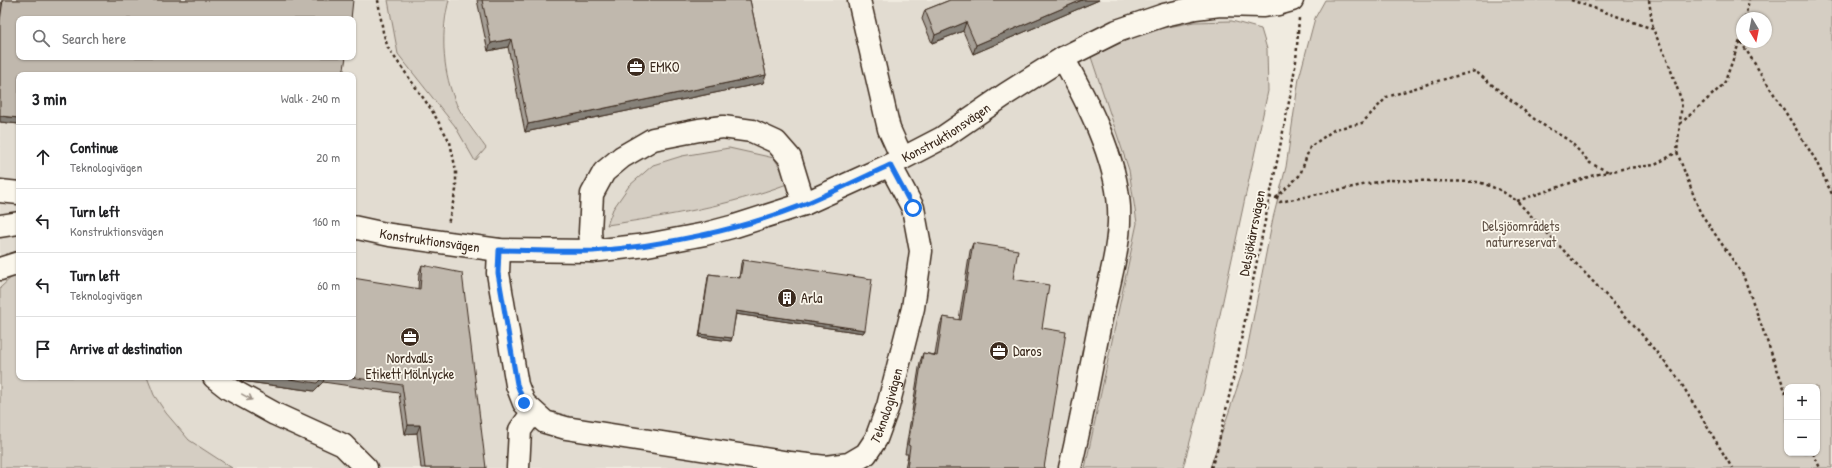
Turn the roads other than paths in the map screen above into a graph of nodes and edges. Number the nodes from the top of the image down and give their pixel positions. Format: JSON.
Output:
{"nodes":[{"id":1,"x":859,"y":0,"type":"edge"},
{"id":2,"x":1220,"y":3,"type":"edge"},
{"id":3,"x":1295,"y":6,"type":"edge"},
{"id":4,"x":1063,"y":58,"type":"junction"},
{"id":5,"x":896,"y":162,"type":"junction"},
{"id":6,"x":0,"y":191,"type":"edge"},
{"id":7,"x":16,"y":193,"type":"edge"},
{"id":8,"x":804,"y":204,"type":"junction"},
{"id":9,"x":16,"y":223,"type":"edge"},
{"id":10,"x":0,"y":226,"type":"edge"},
{"id":11,"x":356,"y":228,"type":"edge"},
{"id":12,"x":499,"y":250,"type":"junction"},
{"id":13,"x":592,"y":251,"type":"junction"},
{"id":14,"x":16,"y":264,"type":"edge"},
{"id":15,"x":0,"y":269,"type":"edge"},
{"id":16,"x":218,"y":380,"type":"edge"},
{"id":17,"x":533,"y":412,"type":"junction"},
{"id":18,"x":366,"y":468,"type":"edge"},
{"id":19,"x":518,"y":468,"type":"edge"},
{"id":20,"x":1070,"y":468,"type":"edge"}],
"edges":[{"from":1,"to":5,"type":"street","name":"Teknologivägen"},
{"from":2,"to":3,"type":"street","name":"Konstruktionsvägen"},
{"from":2,"to":4,"type":"street","name":"Konstruktionsvägen"},
{"from":4,"to":5,"type":"street","name":"Konstruktionsvägen"},
{"from":4,"to":20,"type":"street"},
{"from":5,"to":8,"type":"street","name":"Konstruktionsvägen"},
{"from":5,"to":17,"type":"street","name":"Teknologivägen"},
{"from":6,"to":7,"type":"street"},
{"from":8,"to":13,"type":"street","name":"Konstruktionsvägen"},
{"from":8,"to":13,"type":"street"},
{"from":9,"to":10,"type":"street"},
{"from":11,"to":12,"type":"street","name":"Konstruktionsvägen"},
{"from":12,"to":13,"type":"street","name":"Konstruktionsvägen"},
{"from":12,"to":17,"type":"street","name":"Teknologivägen"},
{"from":14,"to":15,"type":"street"},
{"from":16,"to":18,"type":"street","one_way":true},
{"from":17,"to":19,"type":"street"}]}
